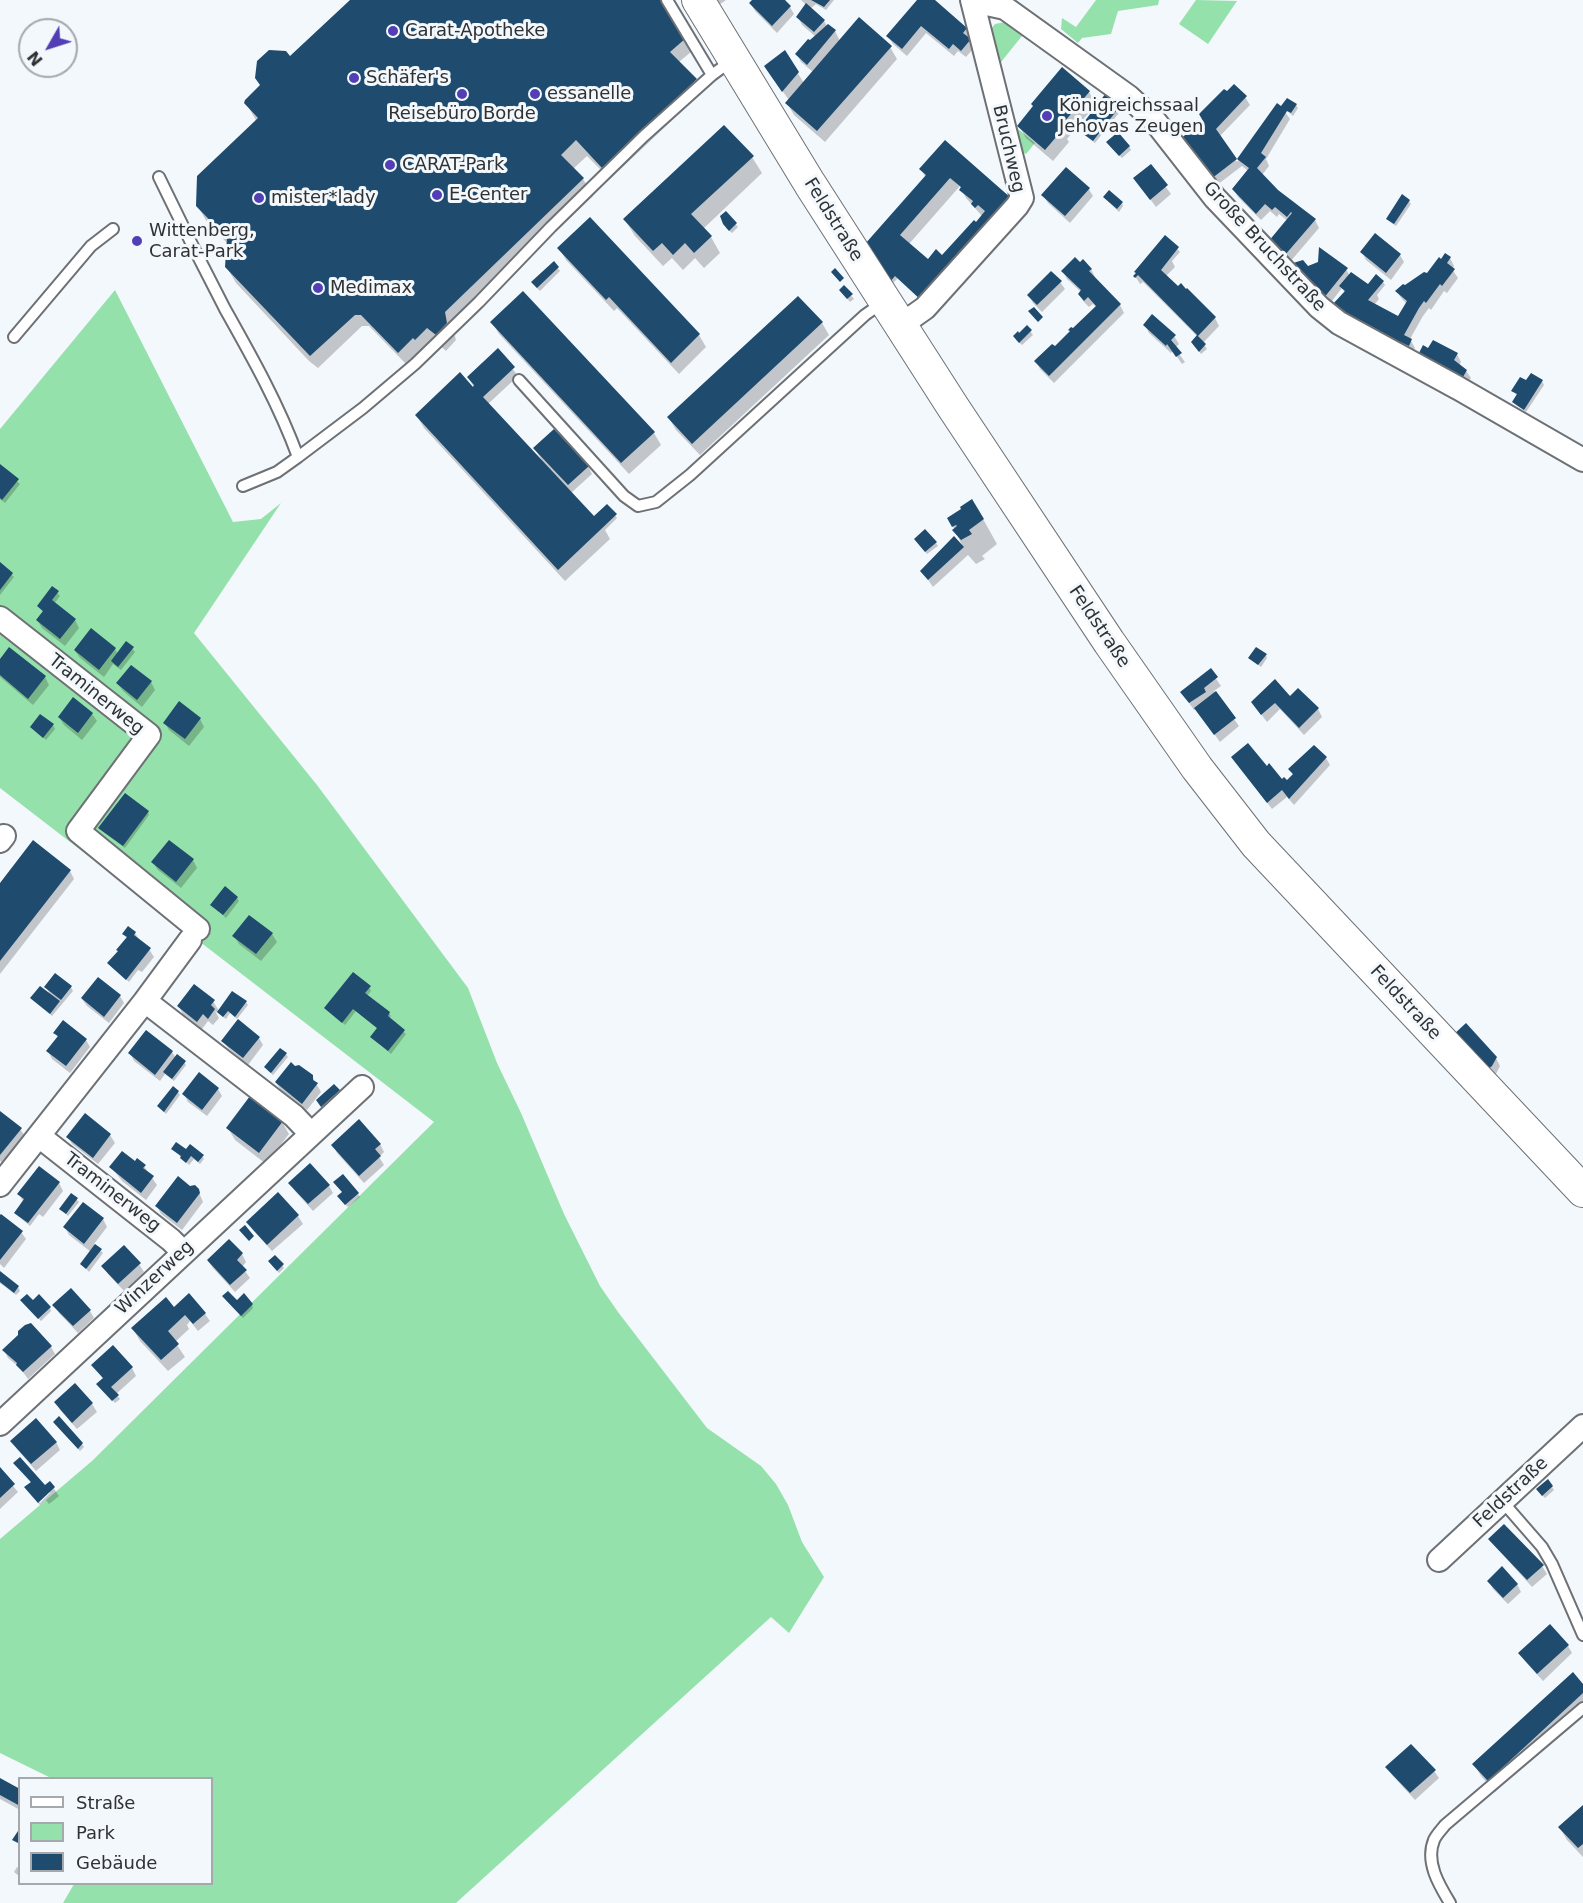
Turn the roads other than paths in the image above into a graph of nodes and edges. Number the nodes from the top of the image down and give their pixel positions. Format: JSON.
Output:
{"nodes":[{"id":1,"x":667,"y":0,"type":"edge"},
{"id":2,"x":698,"y":0,"type":"edge"},
{"id":3,"x":973,"y":3,"type":"edge"},
{"id":4,"x":723,"y":67,"type":"junction"},
{"id":5,"x":159,"y":177,"type":"dead end"},
{"id":6,"x":113,"y":229,"type":"dead end"},
{"id":7,"x":893,"y":313,"type":"junction"},
{"id":8,"x":14,"y":337,"type":"dead end"},
{"id":9,"x":519,"y":380,"type":"dead end"},
{"id":10,"x":298,"y":457,"type":"junction"},
{"id":11,"x":1583,"y":460,"type":"edge"},
{"id":12,"x":243,"y":486,"type":"dead end"},
{"id":13,"x":0,"y":618,"type":"edge"},
{"id":14,"x":145,"y":1001,"type":"junction"},
{"id":15,"x":362,"y":1087,"type":"dead end"},
{"id":16,"x":311,"y":1134,"type":"junction"},
{"id":17,"x":39,"y":1136,"type":"junction"},
{"id":18,"x":0,"y":1185,"type":"edge"},
{"id":19,"x":1583,"y":1191,"type":"edge"},
{"id":20,"x":183,"y":1252,"type":"junction"},
{"id":21,"x":0,"y":1424,"type":"edge"},
{"id":22,"x":1583,"y":1426,"type":"edge"},
{"id":23,"x":1502,"y":1501,"type":"junction"},
{"id":24,"x":1439,"y":1560,"type":"dead end"},
{"id":25,"x":1583,"y":1635,"type":"edge"},
{"id":26,"x":1583,"y":1708,"type":"edge"},
{"id":27,"x":1450,"y":1903,"type":"edge"}],
"edges":[{"from":1,"to":4,"type":"lane"},
{"from":2,"to":4,"type":"street","name":"Feldstraße"},
{"from":3,"to":7,"type":"street","name":"Bruchweg"},
{"from":3,"to":11,"type":"street","name":"Große Bruchstraße"},
{"from":4,"to":7,"type":"street","name":"Feldstraße"},
{"from":4,"to":10,"type":"lane"},
{"from":5,"to":10,"type":"lane"},
{"from":6,"to":8,"type":"lane"},
{"from":7,"to":9,"type":"lane"},
{"from":7,"to":19,"type":"street","name":"Feldstraße"},
{"from":10,"to":12,"type":"lane"},
{"from":13,"to":14,"type":"street","name":"Traminerweg"},
{"from":14,"to":16,"type":"street"},
{"from":14,"to":17,"type":"street","name":"Traminerweg"},
{"from":15,"to":16,"type":"street","name":"Winzerweg"},
{"from":16,"to":20,"type":"street","name":"Winzerweg"},
{"from":17,"to":18,"type":"street","name":"Traminerweg"},
{"from":17,"to":20,"type":"street","name":"Traminerweg"},
{"from":20,"to":21,"type":"street","name":"Winzerweg"},
{"from":22,"to":23,"type":"street","name":"Feldstraße"},
{"from":23,"to":24,"type":"street","name":"Feldstraße"},
{"from":23,"to":25,"type":"lane"},
{"from":26,"to":27,"type":"lane"}]}
